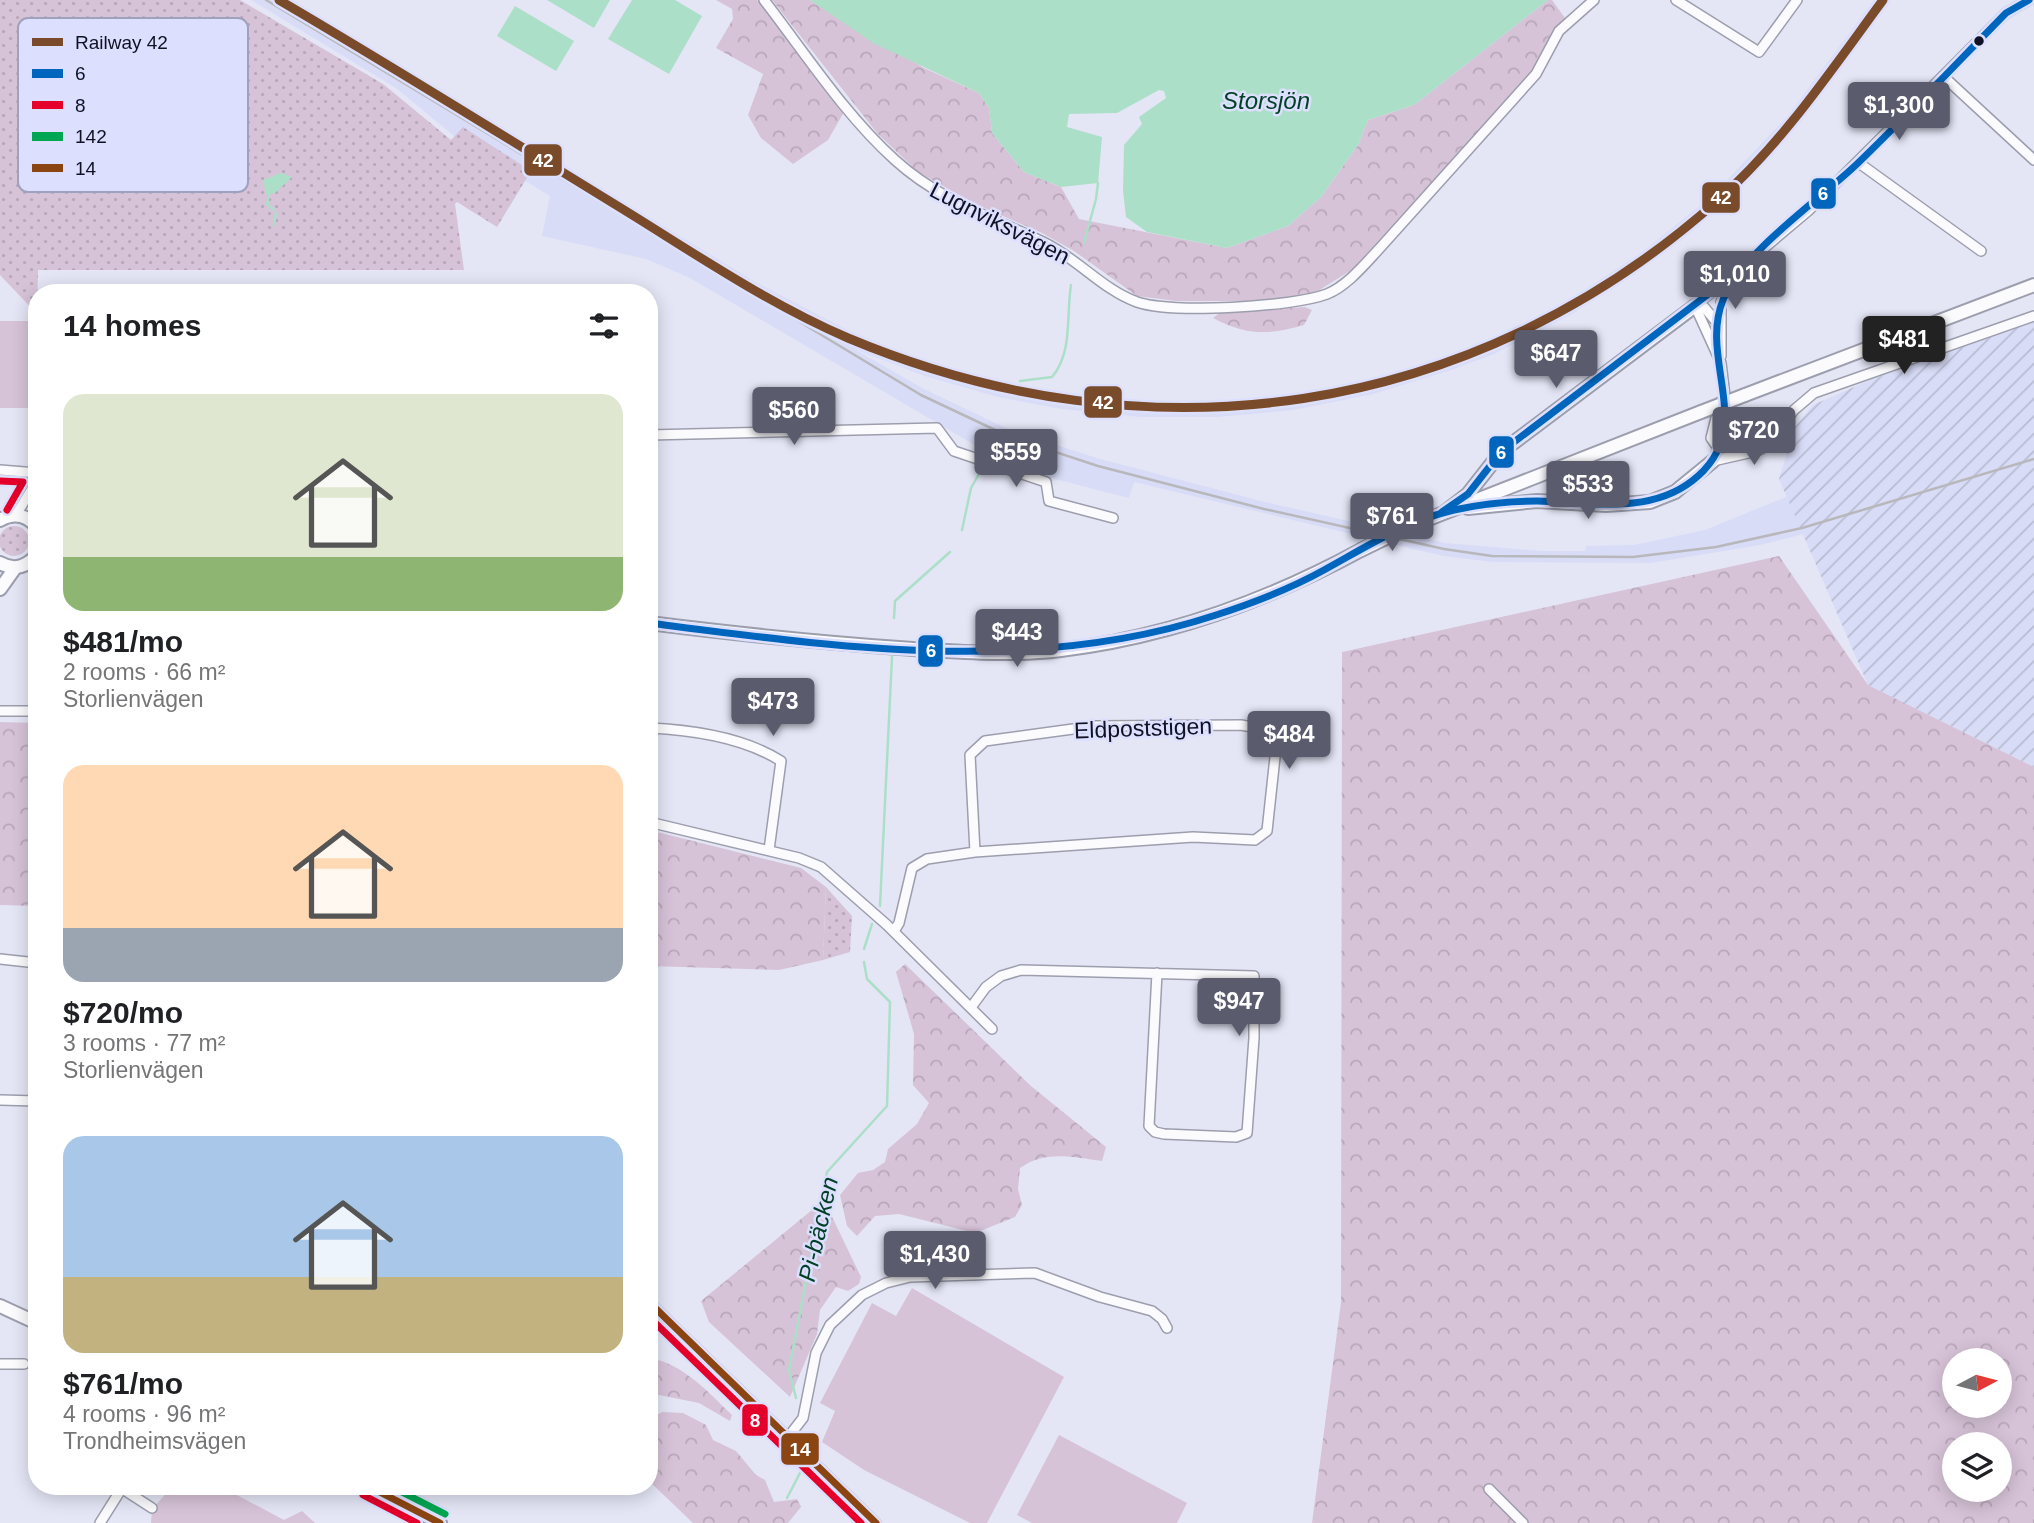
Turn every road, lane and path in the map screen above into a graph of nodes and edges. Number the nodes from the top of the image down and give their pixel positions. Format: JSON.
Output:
{"nodes":[{"id":1,"x":764,"y":0,"type":"edge"},
{"id":2,"x":1594,"y":0,"type":"edge"},
{"id":3,"x":1676,"y":0,"type":"edge"},
{"id":4,"x":1797,"y":0,"type":"edge"},
{"id":5,"x":2029,"y":0,"type":"edge"},
{"id":6,"x":1943,"y":76,"type":"junction"},
{"id":7,"x":2034,"y":160,"type":"edge"},
{"id":8,"x":1858,"y":163,"type":"junction"},
{"id":9,"x":1981,"y":251,"type":"dead end"},
{"id":10,"x":1752,"y":260,"type":"junction"},
{"id":11,"x":2034,"y":285,"type":"edge"},
{"id":12,"x":1695,"y":306,"type":"junction"},
{"id":13,"x":2034,"y":316,"type":"edge"},
{"id":14,"x":1719,"y":325,"type":"junction"},
{"id":15,"x":1721,"y":363,"type":"junction"},
{"id":16,"x":1723,"y":383,"type":"junction"},
{"id":17,"x":1728,"y":421,"type":"junction"},
{"id":18,"x":658,"y":435,"type":"edge"},
{"id":19,"x":1774,"y":439,"type":"junction"},
{"id":20,"x":1718,"y":448,"type":"junction"},
{"id":21,"x":1746,"y":453,"type":"junction"},
{"id":22,"x":1713,"y":461,"type":"junction"},
{"id":23,"x":0,"y":470,"type":"edge"},
{"id":24,"x":28,"y":472,"type":"edge"},
{"id":25,"x":28,"y":492,"type":"edge"},
{"id":26,"x":1441,"y":513,"type":"junction"},
{"id":27,"x":5,"y":517,"type":"edge"},
{"id":28,"x":1113,"y":518,"type":"dead end"},
{"id":29,"x":28,"y":523,"type":"edge"},
{"id":30,"x":0,"y":563,"type":"edge"},
{"id":31,"x":28,"y":563,"type":"edge"},
{"id":32,"x":15,"y":568,"type":"junction"},
{"id":33,"x":0,"y":589,"type":"edge"},
{"id":34,"x":658,"y":624,"type":"edge"},
{"id":35,"x":0,"y":711,"type":"edge"},
{"id":36,"x":28,"y":711,"type":"edge"},
{"id":37,"x":658,"y":728,"type":"edge"},
{"id":38,"x":658,"y":824,"type":"edge"},
{"id":39,"x":769,"y":850,"type":"junction"},
{"id":40,"x":975,"y":852,"type":"junction"},
{"id":41,"x":896,"y":927,"type":"junction"},
{"id":42,"x":0,"y":959,"type":"edge"},
{"id":43,"x":28,"y":962,"type":"edge"},
{"id":44,"x":1157,"y":972,"type":"junction"},
{"id":45,"x":972,"y":1006,"type":"junction"},
{"id":46,"x":992,"y":1029,"type":"dead end"},
{"id":47,"x":0,"y":1100,"type":"edge"},
{"id":48,"x":28,"y":1101,"type":"edge"},
{"id":49,"x":0,"y":1306,"type":"edge"},
{"id":50,"x":658,"y":1310,"type":"edge"},
{"id":51,"x":28,"y":1319,"type":"edge"},
{"id":52,"x":1167,"y":1328,"type":"dead end"},
{"id":53,"x":0,"y":1364,"type":"edge"},
{"id":54,"x":24,"y":1364,"type":"dead end"},
{"id":55,"x":789,"y":1436,"type":"junction"},
{"id":56,"x":1489,"y":1489,"type":"dead end"},
{"id":57,"x":116,"y":1495,"type":"edge"},
{"id":58,"x":132,"y":1495,"type":"edge"},
{"id":59,"x":386,"y":1495,"type":"edge"},
{"id":60,"x":152,"y":1508,"type":"dead end"},
{"id":61,"x":100,"y":1523,"type":"edge"},
{"id":62,"x":440,"y":1523,"type":"edge"},
{"id":63,"x":876,"y":1523,"type":"edge"},
{"id":64,"x":1523,"y":1523,"type":"edge"}],
"edges":[{"from":1,"to":2,"type":"street","name":"Lugnviksvägen"},
{"from":3,"to":4,"type":"street"},
{"from":5,"to":6,"type":"street"},
{"from":6,"to":7,"type":"street"},
{"from":6,"to":8,"type":"street"},
{"from":8,"to":9,"type":"street"},
{"from":8,"to":10,"type":"street"},
{"from":10,"to":12,"type":"street"},
{"from":10,"to":14,"type":"street"},
{"from":11,"to":26,"type":"main road","bridge":true},
{"from":12,"to":14,"type":"street"},
{"from":12,"to":15,"type":"street"},
{"from":12,"to":26,"type":"main road"},
{"from":13,"to":19,"type":"street"},
{"from":14,"to":15,"type":"street"},
{"from":15,"to":16,"type":"street"},
{"from":16,"to":17,"type":"street"},
{"from":16,"to":20,"type":"street"},
{"from":17,"to":19,"type":"street"},
{"from":17,"to":20,"type":"street"},
{"from":18,"to":28,"type":"street"},
{"from":19,"to":21,"type":"street"},
{"from":20,"to":21,"type":"street"},
{"from":20,"to":22,"type":"street"},
{"from":21,"to":22,"type":"street"},
{"from":22,"to":26,"type":"main road"},
{"from":23,"to":24,"type":"street"},
{"from":25,"to":27,"type":"street"},
{"from":26,"to":34,"type":"main road","bridge":true},
{"from":27,"to":29,"type":"main road"},
{"from":30,"to":32,"type":"main road"},
{"from":31,"to":32,"type":"main road"},
{"from":32,"to":33,"type":"main road"},
{"from":35,"to":36,"type":"street"},
{"from":37,"to":39,"type":"street"},
{"from":38,"to":39,"type":"street"},
{"from":39,"to":41,"type":"street"},
{"from":40,"to":40,"type":"street","name":"Eldpoststigen"},
{"from":40,"to":41,"type":"street","name":"Eldpoststigen"},
{"from":41,"to":45,"type":"street"},
{"from":42,"to":43,"type":"street"},
{"from":44,"to":44,"type":"street"},
{"from":44,"to":45,"type":"street"},
{"from":45,"to":46,"type":"street"},
{"from":47,"to":48,"type":"street"},
{"from":49,"to":51,"type":"main road"},
{"from":50,"to":55,"type":"street"},
{"from":52,"to":55,"type":"street"},
{"from":53,"to":54,"type":"street"},
{"from":55,"to":63,"type":"street"},
{"from":56,"to":64,"type":"street"},
{"from":57,"to":61,"type":"street"},
{"from":58,"to":60,"type":"street"},
{"from":59,"to":62,"type":"main road"}]}
